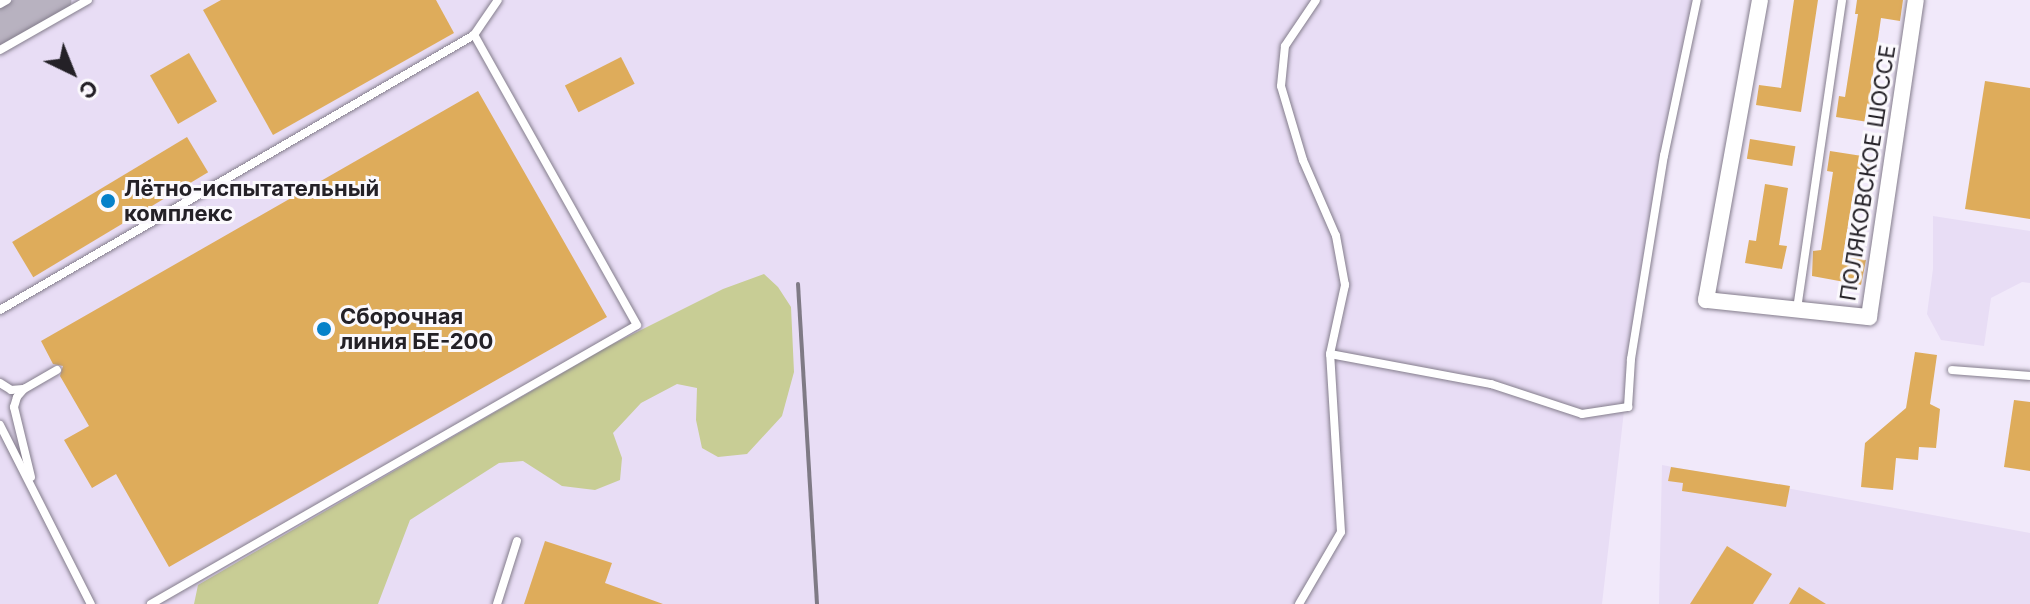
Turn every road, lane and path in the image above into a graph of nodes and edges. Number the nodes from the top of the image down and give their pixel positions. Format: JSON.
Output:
{"nodes":[{"id":1,"x":7,"y":0,"type":"edge"},
{"id":2,"x":88,"y":0,"type":"edge"},
{"id":3,"x":498,"y":0,"type":"edge"},
{"id":4,"x":1316,"y":0,"type":"edge"},
{"id":5,"x":1697,"y":0,"type":"edge"},
{"id":6,"x":1760,"y":0,"type":"edge"},
{"id":7,"x":1842,"y":0,"type":"edge"},
{"id":8,"x":1916,"y":0,"type":"edge"},
{"id":9,"x":0,"y":4,"type":"edge"},
{"id":10,"x":474,"y":35,"type":"junction"},
{"id":11,"x":0,"y":50,"type":"edge"},
{"id":12,"x":1797,"y":309,"type":"junction"},
{"id":13,"x":0,"y":310,"type":"edge"},
{"id":14,"x":1330,"y":354,"type":"junction"},
{"id":15,"x":57,"y":370,"type":"dead end"},
{"id":16,"x":1952,"y":370,"type":"dead end"},
{"id":17,"x":2030,"y":376,"type":"edge"},
{"id":18,"x":0,"y":383,"type":"edge"},
{"id":19,"x":24,"y":389,"type":"junction"},
{"id":20,"x":0,"y":425,"type":"edge"},
{"id":21,"x":34,"y":490,"type":"junction"},
{"id":22,"x":517,"y":541,"type":"dead end"},
{"id":23,"x":91,"y":604,"type":"edge"},
{"id":24,"x":151,"y":604,"type":"edge"},
{"id":25,"x":497,"y":604,"type":"edge"},
{"id":26,"x":1299,"y":604,"type":"edge"}],
"edges":[{"from":1,"to":9,"type":"lane"},
{"from":2,"to":11,"type":"lane"},
{"from":3,"to":10,"type":"lane"},
{"from":4,"to":14,"type":"lane"},
{"from":5,"to":14,"type":"lane"},
{"from":6,"to":12,"type":"street","name":"ПОЛЯКОВСКОЕ ШОССЕ"},
{"from":7,"to":12,"type":"lane"},
{"from":8,"to":12,"type":"street","name":"ПОЛЯКОВСКОЕ ШОССЕ"},
{"from":10,"to":13,"type":"lane"},
{"from":10,"to":24,"type":"lane"},
{"from":14,"to":26,"type":"lane"},
{"from":15,"to":19,"type":"lane"},
{"from":16,"to":17,"type":"lane"},
{"from":18,"to":19,"type":"lane"},
{"from":19,"to":21,"type":"lane"},
{"from":20,"to":21,"type":"lane"},
{"from":21,"to":23,"type":"lane"},
{"from":22,"to":25,"type":"lane"}]}
